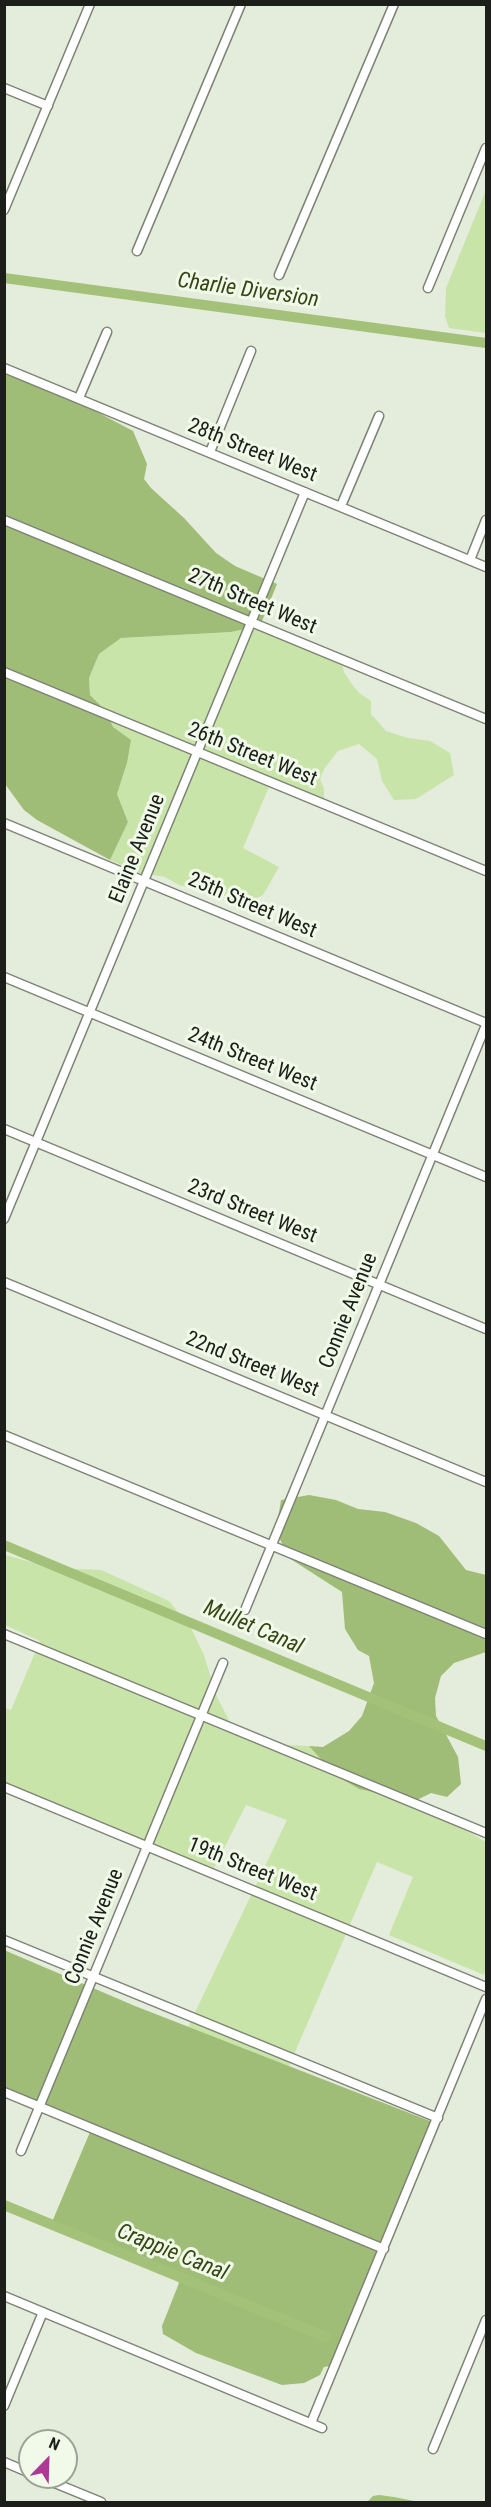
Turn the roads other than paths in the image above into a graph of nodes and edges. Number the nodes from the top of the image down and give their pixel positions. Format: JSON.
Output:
{"nodes":[{"id":1,"x":90,"y":4,"type":"edge"},
{"id":2,"x":241,"y":4,"type":"edge"},
{"id":3,"x":394,"y":4,"type":"edge"},
{"id":4,"x":4,"y":88,"type":"edge"},
{"id":5,"x":48,"y":106,"type":"junction"},
{"id":6,"x":486,"y":148,"type":"edge"},
{"id":7,"x":4,"y":210,"type":"edge"},
{"id":8,"x":137,"y":251,"type":"dead end"},
{"id":9,"x":279,"y":274,"type":"dead end"},
{"id":10,"x":428,"y":288,"type":"dead end"},
{"id":11,"x":106,"y":332,"type":"dead end"},
{"id":12,"x":251,"y":351,"type":"dead end"},
{"id":13,"x":4,"y":368,"type":"edge"},
{"id":14,"x":79,"y":398,"type":"junction"},
{"id":15,"x":379,"y":416,"type":"dead end"},
{"id":16,"x":210,"y":453,"type":"junction"},
{"id":17,"x":305,"y":492,"type":"junction"},
{"id":18,"x":341,"y":506,"type":"junction"},
{"id":19,"x":4,"y":520,"type":"edge"},
{"id":20,"x":486,"y":520,"type":"edge"},
{"id":21,"x":470,"y":560,"type":"junction"},
{"id":22,"x":486,"y":567,"type":"edge"},
{"id":23,"x":251,"y":622,"type":"junction"},
{"id":24,"x":4,"y":672,"type":"edge"},
{"id":25,"x":486,"y":719,"type":"edge"},
{"id":26,"x":198,"y":752,"type":"junction"},
{"id":27,"x":4,"y":823,"type":"edge"},
{"id":28,"x":486,"y":871,"type":"edge"},
{"id":29,"x":144,"y":881,"type":"junction"},
{"id":30,"x":4,"y":977,"type":"edge"},
{"id":31,"x":90,"y":1013,"type":"junction"},
{"id":32,"x":486,"y":1024,"type":"edge"},
{"id":33,"x":4,"y":1130,"type":"edge"},
{"id":34,"x":36,"y":1143,"type":"junction"},
{"id":35,"x":433,"y":1155,"type":"junction"},
{"id":36,"x":486,"y":1177,"type":"edge"},
{"id":37,"x":4,"y":1219,"type":"edge"},
{"id":38,"x":4,"y":1282,"type":"edge"},
{"id":39,"x":380,"y":1284,"type":"junction"},
{"id":40,"x":486,"y":1329,"type":"edge"},
{"id":41,"x":326,"y":1415,"type":"junction"},
{"id":42,"x":4,"y":1435,"type":"edge"},
{"id":43,"x":486,"y":1482,"type":"edge"},
{"id":44,"x":272,"y":1545,"type":"junction"},
{"id":45,"x":245,"y":1610,"type":"dead end"},
{"id":46,"x":4,"y":1634,"type":"edge"},
{"id":47,"x":486,"y":1634,"type":"edge"},
{"id":48,"x":223,"y":1663,"type":"dead end"},
{"id":49,"x":201,"y":1715,"type":"junction"},
{"id":50,"x":4,"y":1787,"type":"edge"},
{"id":51,"x":486,"y":1833,"type":"edge"},
{"id":52,"x":147,"y":1846,"type":"junction"},
{"id":53,"x":4,"y":1940,"type":"edge"},
{"id":54,"x":93,"y":1977,"type":"junction"},
{"id":55,"x":486,"y":1987,"type":"edge"},
{"id":56,"x":486,"y":1999,"type":"edge"},
{"id":57,"x":4,"y":2092,"type":"edge"},
{"id":58,"x":39,"y":2107,"type":"junction"},
{"id":59,"x":438,"y":2118,"type":"junction"},
{"id":60,"x":21,"y":2151,"type":"dead end"},
{"id":61,"x":384,"y":2249,"type":"junction"},
{"id":62,"x":4,"y":2296,"type":"edge"},
{"id":63,"x":43,"y":2312,"type":"junction"},
{"id":64,"x":486,"y":2320,"type":"edge"},
{"id":65,"x":4,"y":2406,"type":"edge"},
{"id":66,"x":311,"y":2423,"type":"junction"},
{"id":67,"x":322,"y":2428,"type":"dead end"},
{"id":68,"x":433,"y":2449,"type":"dead end"},
{"id":69,"x":4,"y":2462,"type":"edge"},
{"id":70,"x":18,"y":2468,"type":"edge"},
{"id":71,"x":69,"y":2489,"type":"edge"},
{"id":72,"x":101,"y":2502,"type":"edge"}],
"edges":[{"from":1,"to":5,"type":"street"},
{"from":2,"to":8,"type":"street"},
{"from":3,"to":9,"type":"street"},
{"from":4,"to":5,"type":"street"},
{"from":5,"to":7,"type":"street"},
{"from":6,"to":10,"type":"street"},
{"from":11,"to":14,"type":"street"},
{"from":12,"to":16,"type":"street"},
{"from":13,"to":14,"type":"street","name":"28th Street West"},
{"from":14,"to":16,"type":"street","name":"28th Street West"},
{"from":15,"to":18,"type":"street"},
{"from":16,"to":17,"type":"street","name":"28th Street West"},
{"from":17,"to":18,"type":"street","name":"28th Street West"},
{"from":17,"to":23,"type":"street","name":"Elaine Avenue"},
{"from":18,"to":21,"type":"street","name":"28th Street West"},
{"from":19,"to":23,"type":"street","name":"27th Street West"},
{"from":20,"to":21,"type":"street"},
{"from":21,"to":22,"type":"street","name":"28th Street West"},
{"from":23,"to":25,"type":"street","name":"27th Street West"},
{"from":23,"to":26,"type":"street","name":"Elaine Avenue"},
{"from":24,"to":26,"type":"street","name":"26th Street West"},
{"from":26,"to":28,"type":"street","name":"26th Street West"},
{"from":26,"to":29,"type":"street","name":"Elaine Avenue"},
{"from":27,"to":29,"type":"street","name":"25th Street West"},
{"from":29,"to":31,"type":"street","name":"Elaine Avenue"},
{"from":29,"to":32,"type":"street","name":"25th Street West"},
{"from":30,"to":31,"type":"street","name":"24th Street West"},
{"from":31,"to":34,"type":"street","name":"Elaine Avenue"},
{"from":31,"to":35,"type":"street","name":"24th Street West"},
{"from":32,"to":35,"type":"street","name":"Connie Avenue"},
{"from":33,"to":34,"type":"street","name":"23rd Street West"},
{"from":34,"to":37,"type":"street","name":"Elaine Avenue"},
{"from":34,"to":39,"type":"street","name":"23rd Street West"},
{"from":35,"to":36,"type":"street","name":"24th Street West"},
{"from":35,"to":39,"type":"street","name":"Connie Avenue"},
{"from":38,"to":41,"type":"street","name":"22nd Street West"},
{"from":39,"to":40,"type":"street","name":"23rd Street West"},
{"from":39,"to":41,"type":"street","name":"Connie Avenue"},
{"from":41,"to":43,"type":"street","name":"22nd Street West"},
{"from":41,"to":44,"type":"street","name":"Connie Avenue"},
{"from":42,"to":44,"type":"street"},
{"from":44,"to":45,"type":"street","name":"Connie Avenue"},
{"from":44,"to":47,"type":"street"},
{"from":46,"to":49,"type":"street"},
{"from":48,"to":49,"type":"street","name":"Connie Avenue"},
{"from":49,"to":51,"type":"street"},
{"from":49,"to":52,"type":"street","name":"Connie Avenue"},
{"from":50,"to":52,"type":"street","name":"19th Street West"},
{"from":52,"to":54,"type":"street","name":"Connie Avenue"},
{"from":52,"to":55,"type":"street","name":"19th Street West"},
{"from":53,"to":54,"type":"street"},
{"from":54,"to":58,"type":"street","name":"Connie Avenue"},
{"from":54,"to":59,"type":"street"},
{"from":56,"to":59,"type":"street"},
{"from":57,"to":58,"type":"street"},
{"from":58,"to":60,"type":"street","name":"Connie Avenue"},
{"from":58,"to":61,"type":"street"},
{"from":59,"to":61,"type":"street"},
{"from":61,"to":66,"type":"street"},
{"from":62,"to":63,"type":"street"},
{"from":63,"to":65,"type":"street"},
{"from":63,"to":66,"type":"street"},
{"from":64,"to":68,"type":"street"},
{"from":66,"to":67,"type":"street"},
{"from":69,"to":70,"type":"street"},
{"from":71,"to":72,"type":"street"}]}
